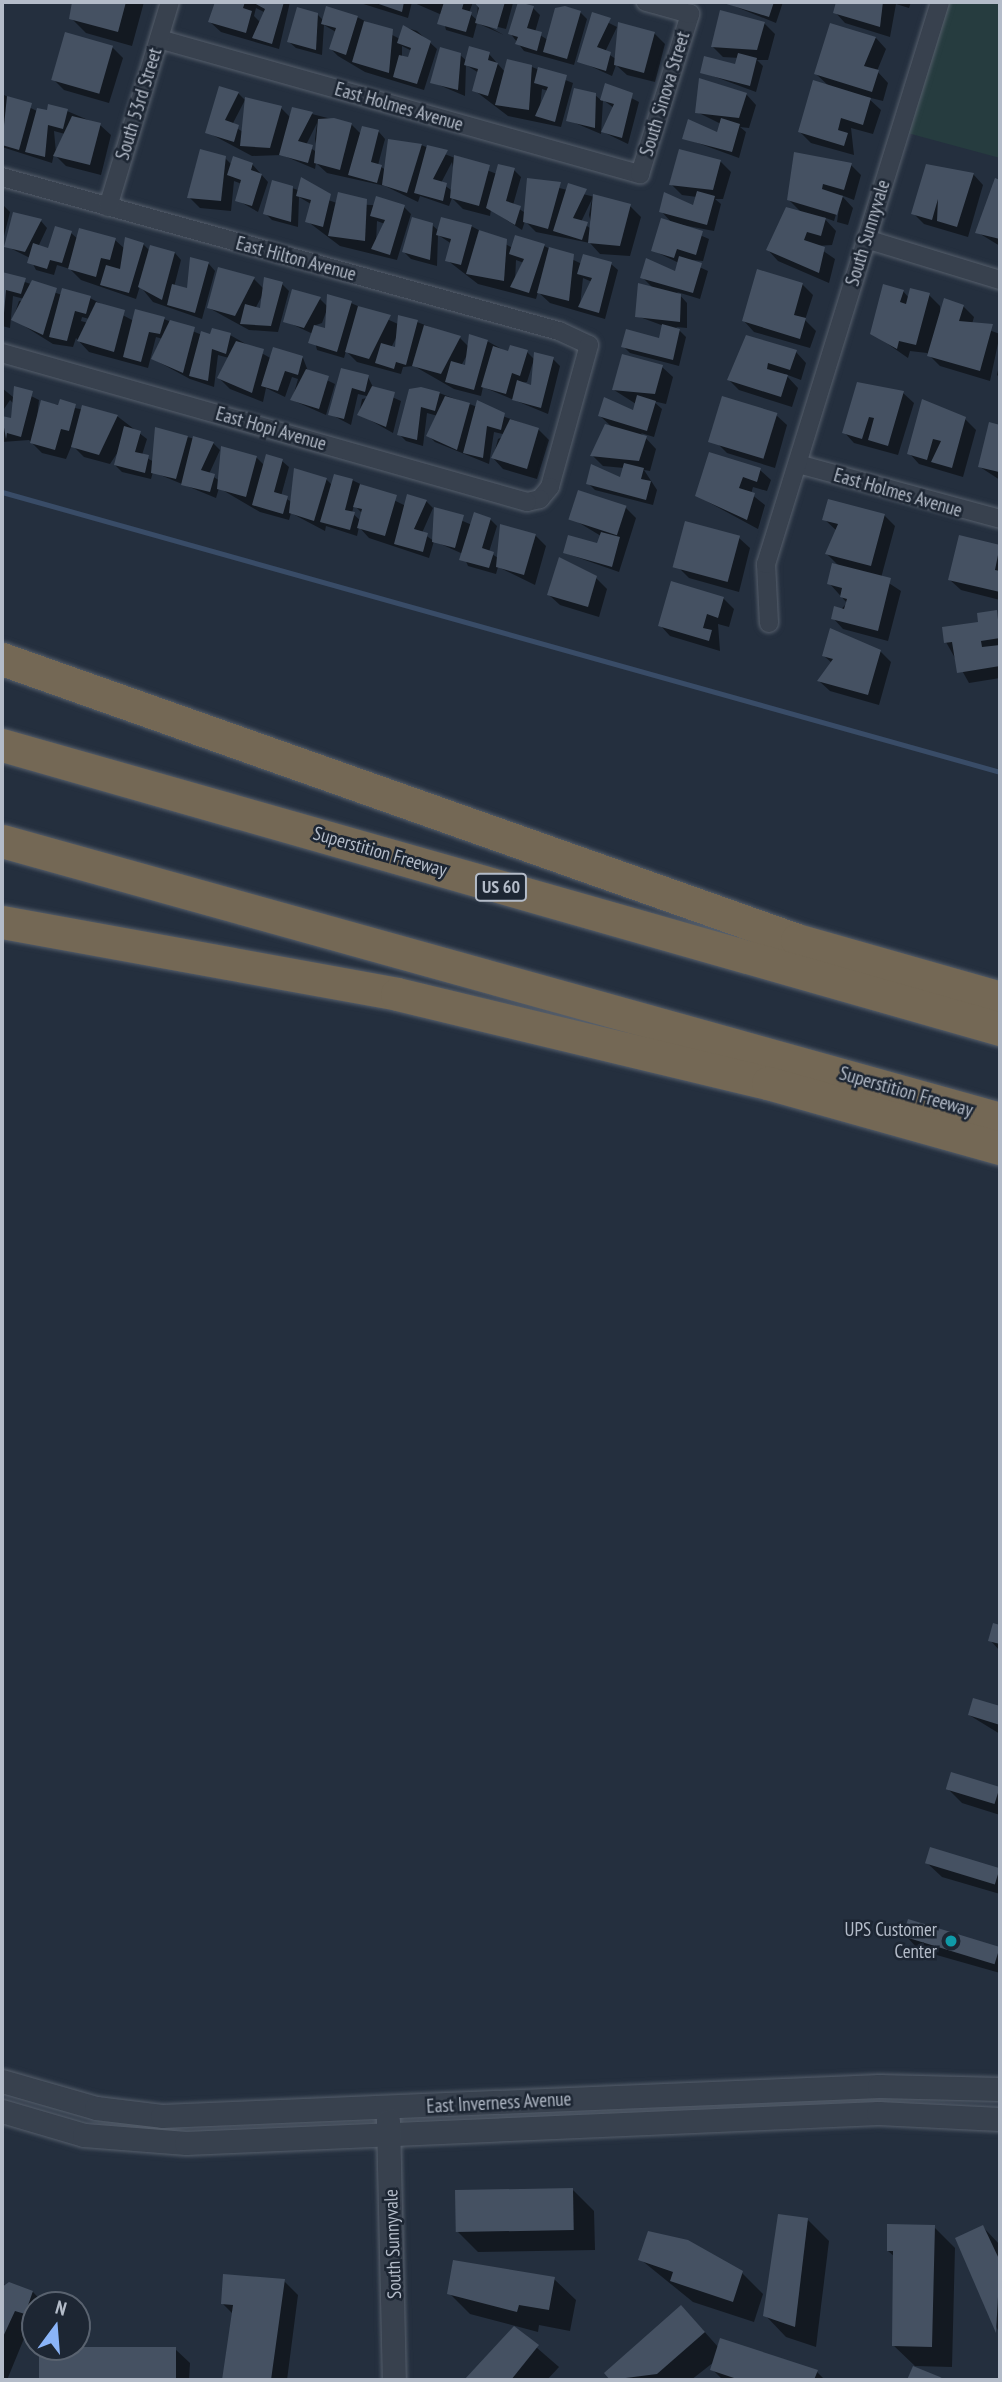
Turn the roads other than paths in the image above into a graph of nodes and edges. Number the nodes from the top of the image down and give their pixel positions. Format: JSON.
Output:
{"nodes":[{"id":1,"x":170,"y":2,"type":"edge"},
{"id":2,"x":646,"y":2,"type":"edge"},
{"id":3,"x":940,"y":2,"type":"edge"},
{"id":4,"x":159,"y":39,"type":"junction"},
{"id":5,"x":640,"y":174,"type":"joint"},
{"id":6,"x":2,"y":177,"type":"edge"},
{"id":7,"x":108,"y":207,"type":"junction"},
{"id":8,"x":866,"y":239,"type":"junction"},
{"id":9,"x":1000,"y":279,"type":"edge"},
{"id":10,"x":2,"y":353,"type":"edge"},
{"id":11,"x":797,"y":464,"type":"junction"},
{"id":12,"x":540,"y":499,"type":"joint"},
{"id":13,"x":1000,"y":519,"type":"edge"},
{"id":14,"x":769,"y":624,"type":"dead end"},
{"id":15,"x":2,"y":659,"type":"edge"},
{"id":16,"x":2,"y":745,"type":"edge"},
{"id":17,"x":2,"y":841,"type":"edge"},
{"id":18,"x":2,"y":922,"type":"edge"},
{"id":19,"x":1000,"y":998,"type":"edge"},
{"id":20,"x":1000,"y":1029,"type":"edge"},
{"id":21,"x":1000,"y":1119,"type":"edge"},
{"id":22,"x":1000,"y":1148,"type":"edge"},
{"id":23,"x":2,"y":2081,"type":"edge"},
{"id":24,"x":879,"y":2086,"type":"junction"},
{"id":25,"x":1000,"y":2089,"type":"edge"},
{"id":26,"x":387,"y":2108,"type":"junction"},
{"id":27,"x":2,"y":2110,"type":"edge"},
{"id":28,"x":878,"y":2113,"type":"junction"},
{"id":29,"x":1000,"y":2119,"type":"edge"},
{"id":30,"x":388,"y":2135,"type":"junction"},
{"id":31,"x":394,"y":2380,"type":"edge"}],
"edges":[{"from":1,"to":4,"type":"street","name":"South 53rd Street"},
{"from":2,"to":5,"type":"street","name":"South Sinova Street"},
{"from":3,"to":8,"type":"street","name":"South Sunnyvale"},
{"from":4,"to":5,"type":"street","name":"East Holmes Avenue"},
{"from":4,"to":7,"type":"street","name":"South 53rd Street"},
{"from":6,"to":7,"type":"street","name":"East Hilton Avenue"},
{"from":7,"to":12,"type":"street","name":"East Hilton Avenue"},
{"from":8,"to":9,"type":"street"},
{"from":8,"to":11,"type":"street","name":"South Sunnyvale"},
{"from":10,"to":12,"type":"street","name":"East Hopi Avenue"},
{"from":11,"to":13,"type":"street","name":"East Holmes Avenue"},
{"from":11,"to":14,"type":"street","name":"South Sunnyvale"},
{"from":15,"to":19,"type":"highway"},
{"from":16,"to":20,"type":"highway","name":"Superstition Freeway","number":"US 60"},
{"from":17,"to":21,"type":"highway","name":"Superstition Freeway"},
{"from":18,"to":22,"type":"highway"},
{"from":23,"to":26,"type":"street","name":"East Inverness Avenue"},
{"from":24,"to":25,"type":"street","name":"East Inverness Avenue"},
{"from":24,"to":26,"type":"street","name":"East Inverness Avenue"},
{"from":24,"to":28,"type":"street"},
{"from":26,"to":30,"type":"street","name":"South Sunnyvale"},
{"from":27,"to":30,"type":"street","name":"East Inverness Avenue"},
{"from":28,"to":29,"type":"street","name":"East Inverness Avenue"},
{"from":28,"to":30,"type":"street","name":"East Inverness Avenue"},
{"from":30,"to":31,"type":"street","name":"South Sunnyvale"}]}
